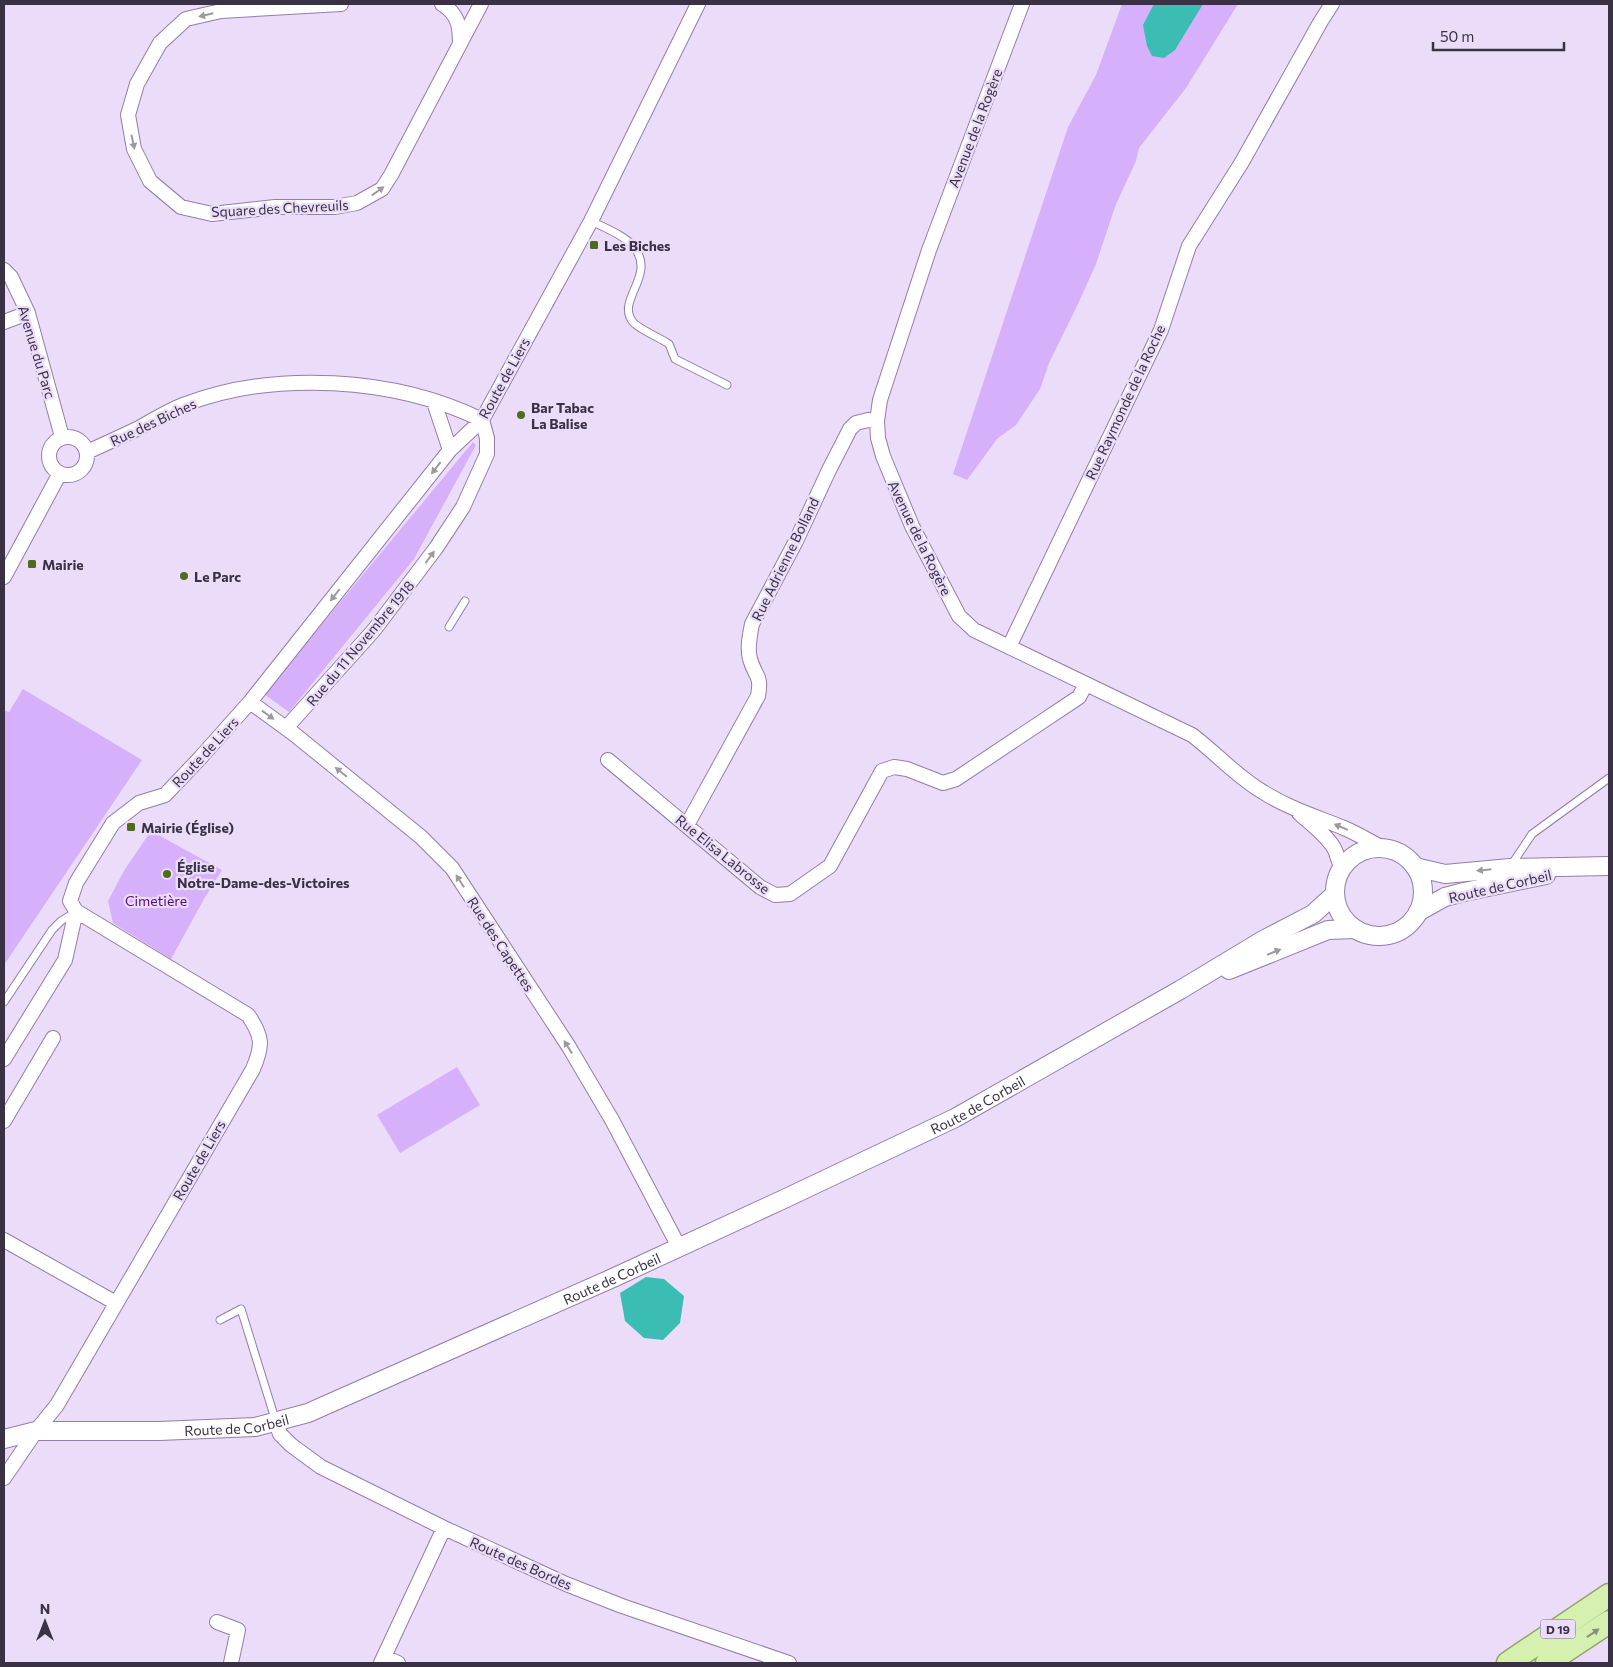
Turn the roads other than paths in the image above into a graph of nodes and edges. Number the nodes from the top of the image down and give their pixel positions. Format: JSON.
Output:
{"nodes":[{"id":1,"x":341,"y":4,"type":"edge"},
{"id":2,"x":442,"y":4,"type":"edge"},
{"id":3,"x":481,"y":4,"type":"edge"},
{"id":4,"x":698,"y":4,"type":"edge"},
{"id":5,"x":1022,"y":4,"type":"edge"},
{"id":6,"x":1332,"y":4,"type":"edge"},
{"id":7,"x":460,"y":44,"type":"junction"},
{"id":8,"x":592,"y":221,"type":"junction"},
{"id":9,"x":4,"y":270,"type":"edge"},
{"id":10,"x":28,"y":313,"type":"junction"},
{"id":11,"x":4,"y":322,"type":"edge"},
{"id":12,"x":727,"y":385,"type":"dead end"},
{"id":13,"x":434,"y":402,"type":"junction"},
{"id":14,"x":482,"y":420,"type":"junction"},
{"id":15,"x":877,"y":422,"type":"junction"},
{"id":16,"x":62,"y":438,"type":"junction"},
{"id":17,"x":450,"y":450,"type":"junction"},
{"id":18,"x":87,"y":452,"type":"junction"},
{"id":19,"x":60,"y":473,"type":"junction"},
{"id":20,"x":4,"y":577,"type":"edge"},
{"id":21,"x":465,"y":601,"type":"dead end"},
{"id":22,"x":449,"y":627,"type":"dead end"},
{"id":23,"x":1009,"y":646,"type":"junction"},
{"id":24,"x":1086,"y":684,"type":"junction"},
{"id":25,"x":250,"y":702,"type":"junction"},
{"id":26,"x":286,"y":728,"type":"junction"},
{"id":27,"x":608,"y":760,"type":"dead end"},
{"id":28,"x":1609,"y":778,"type":"edge"},
{"id":29,"x":1295,"y":809,"type":"junction"},
{"id":30,"x":687,"y":825,"type":"junction"},
{"id":31,"x":1385,"y":849,"type":"junction"},
{"id":32,"x":1609,"y":866,"type":"edge"},
{"id":33,"x":1415,"y":867,"type":"junction"},
{"id":34,"x":1585,"y":867,"type":"junction"},
{"id":35,"x":1342,"y":868,"type":"junction"},
{"id":36,"x":1510,"y":868,"type":"junction"},
{"id":37,"x":1498,"y":886,"type":"junction"},
{"id":38,"x":1335,"y":894,"type":"junction"},
{"id":39,"x":76,"y":911,"type":"junction"},
{"id":40,"x":1418,"y":912,"type":"junction"},
{"id":41,"x":1355,"y":929,"type":"junction"},
{"id":42,"x":1180,"y":990,"type":"junction"},
{"id":43,"x":4,"y":1002,"type":"edge"},
{"id":44,"x":53,"y":1038,"type":"dead end"},
{"id":45,"x":4,"y":1059,"type":"edge"},
{"id":46,"x":4,"y":1121,"type":"edge"},
{"id":47,"x":4,"y":1240,"type":"edge"},
{"id":48,"x":679,"y":1247,"type":"junction"},
{"id":49,"x":116,"y":1303,"type":"junction"},
{"id":50,"x":220,"y":1320,"type":"dead end"},
{"id":51,"x":276,"y":1422,"type":"junction"},
{"id":52,"x":36,"y":1432,"type":"junction"},
{"id":53,"x":4,"y":1439,"type":"edge"},
{"id":54,"x":4,"y":1478,"type":"edge"},
{"id":55,"x":444,"y":1528,"type":"junction"},
{"id":56,"x":1609,"y":1595,"type":"edge"},
{"id":57,"x":217,"y":1622,"type":"dead end"},
{"id":58,"x":1609,"y":1622,"type":"edge"},
{"id":59,"x":383,"y":1660,"type":"edge"},
{"id":60,"x":231,"y":1663,"type":"edge"},
{"id":61,"x":398,"y":1663,"type":"edge"},
{"id":62,"x":787,"y":1663,"type":"edge"},
{"id":63,"x":1508,"y":1663,"type":"edge"},
{"id":64,"x":1547,"y":1663,"type":"edge"}],
"edges":[{"from":1,"to":7,"type":"street","name":"Square des Chevreuils","one_way":true},
{"from":2,"to":7,"type":"street"},
{"from":3,"to":7,"type":"street","name":"Square des Chevreuils"},
{"from":4,"to":8,"type":"street","name":"Route de Liers"},
{"from":5,"to":15,"type":"street","name":"Avenue de la Rogère"},
{"from":6,"to":23,"type":"street","name":"Rue Raymonde de la Roche"},
{"from":8,"to":12,"type":"lane"},
{"from":8,"to":14,"type":"street","name":"Route de Liers"},
{"from":9,"to":10,"type":"street","name":"Avenue du Parc"},
{"from":10,"to":11,"type":"street"},
{"from":10,"to":16,"type":"street","name":"Avenue du Parc"},
{"from":13,"to":14,"type":"street","name":"Rue des Biches"},
{"from":13,"to":17,"type":"street"},
{"from":13,"to":18,"type":"street","name":"Rue des Biches"},
{"from":14,"to":17,"type":"street","name":"Route de Liers"},
{"from":26,"to":14,"type":"street","name":"Rue du 11 Novembre 1918","one_way":true},
{"from":15,"to":23,"type":"street","name":"Avenue de la Rogère"},
{"from":15,"to":30,"type":"street","name":"Rue Adrienne Bolland"},
{"from":16,"to":18,"type":"street"},
{"from":16,"to":19,"type":"street"},
{"from":17,"to":25,"type":"street","name":"Route de Liers","one_way":true},
{"from":18,"to":19,"type":"street"},
{"from":19,"to":20,"type":"street"},
{"from":21,"to":22,"type":"lane"},
{"from":23,"to":24,"type":"street","name":"Avenue de la Rogère"},
{"from":24,"to":29,"type":"street","name":"Avenue de la Rogère"},
{"from":24,"to":30,"type":"street","name":"Rue Elisa Labrosse"},
{"from":25,"to":26,"type":"street","name":"Rue des Capettes","one_way":true},
{"from":25,"to":39,"type":"street","name":"Route de Liers"},
{"from":48,"to":26,"type":"street","name":"Rue des Capettes","one_way":true},
{"from":27,"to":30,"type":"street","name":"Rue Elisa Labrosse"},
{"from":28,"to":36,"type":"lane"},
{"from":31,"to":29,"type":"street","name":"Avenue de la Rogère","one_way":true},
{"from":29,"to":35,"type":"street","name":"Avenue de la Rogère"},
{"from":31,"to":33,"type":"street"},
{"from":31,"to":35,"type":"street"},
{"from":32,"to":34,"type":"street","name":"Route de Corbeil"},
{"from":36,"to":33,"type":"street","name":"Route de Corbeil","one_way":true},
{"from":33,"to":40,"type":"street"},
{"from":34,"to":36,"type":"street","name":"Route de Corbeil"},
{"from":34,"to":37,"type":"street","name":"Route de Corbeil"},
{"from":35,"to":38,"type":"street"},
{"from":36,"to":37,"type":"lane"},
{"from":37,"to":40,"type":"street","name":"Route de Corbeil"},
{"from":38,"to":41,"type":"street"},
{"from":38,"to":42,"type":"street","name":"Route de Corbeil"},
{"from":39,"to":43,"type":"lane"},
{"from":39,"to":45,"type":"street"},
{"from":39,"to":49,"type":"street","name":"Route de Liers"},
{"from":40,"to":41,"type":"street"},
{"from":42,"to":41,"type":"street","name":"Route de Corbeil","one_way":true},
{"from":42,"to":48,"type":"street","name":"Route de Corbeil"},
{"from":44,"to":46,"type":"street"},
{"from":47,"to":49,"type":"street"},
{"from":48,"to":51,"type":"street","name":"Route de Corbeil"},
{"from":49,"to":52,"type":"street","name":"Route de Liers"},
{"from":50,"to":51,"type":"lane"},
{"from":51,"to":52,"type":"street","name":"Route de Corbeil"},
{"from":51,"to":55,"type":"street","name":"Route des Bordes"},
{"from":52,"to":53,"type":"street","name":"Route de Corbeil"},
{"from":52,"to":54,"type":"street","name":"Route de Liers"},
{"from":55,"to":59,"type":"street"},
{"from":55,"to":62,"type":"street","name":"Route des Bordes"},
{"from":56,"to":63,"type":"main road","number":"D 19"},
{"from":57,"to":60,"type":"street"},
{"from":64,"to":58,"type":"main road","number":"D 19","one_way":true},
{"from":59,"to":61,"type":"street"}]}
